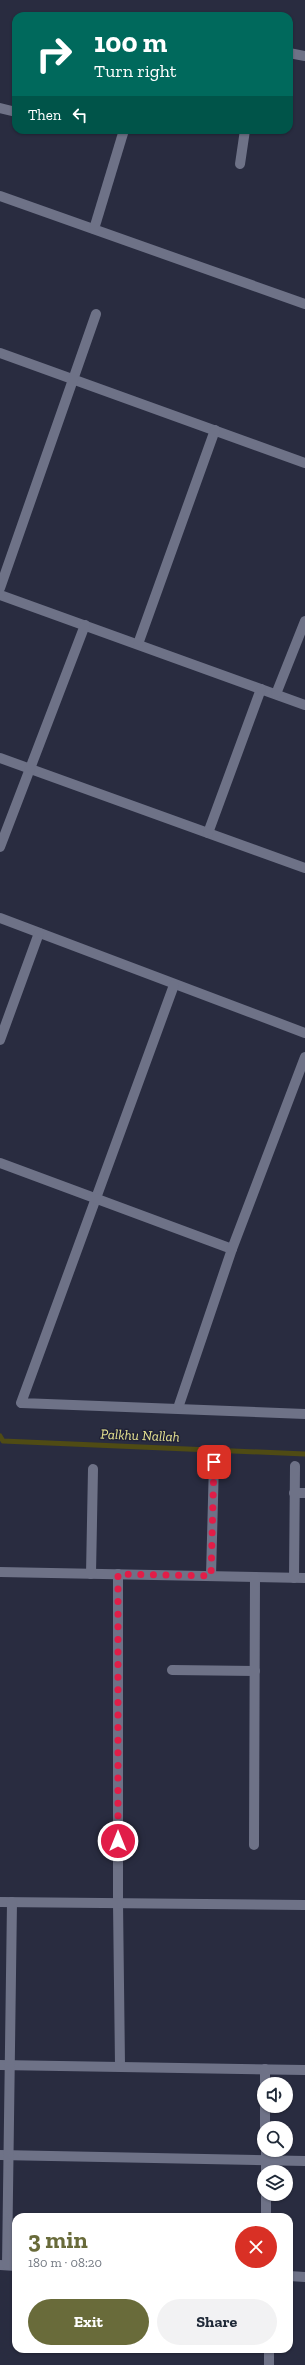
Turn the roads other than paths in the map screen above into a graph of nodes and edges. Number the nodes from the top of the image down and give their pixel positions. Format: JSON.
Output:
{"nodes":[{"id":1,"x":293,"y":54,"type":"edge"},
{"id":2,"x":305,"y":56,"type":"edge"},
{"id":3,"x":0,"y":108,"type":"edge"},
{"id":4,"x":12,"y":111,"type":"edge"},
{"id":5,"x":123,"y":134,"type":"edge"},
{"id":6,"x":244,"y":134,"type":"edge"},
{"id":7,"x":240,"y":164,"type":"dead end"},
{"id":8,"x":0,"y":196,"type":"edge"},
{"id":9,"x":94,"y":229,"type":"junction"},
{"id":10,"x":305,"y":304,"type":"edge"},
{"id":11,"x":96,"y":314,"type":"dead end"},
{"id":12,"x":0,"y":353,"type":"edge"},
{"id":13,"x":73,"y":380,"type":"junction"},
{"id":14,"x":214,"y":430,"type":"junction"},
{"id":15,"x":305,"y":462,"type":"edge"},
{"id":16,"x":0,"y":588,"type":"edge"},
{"id":17,"x":0,"y":594,"type":"edge"},
{"id":18,"x":305,"y":621,"type":"edge"},
{"id":19,"x":85,"y":625,"type":"junction"},
{"id":20,"x":138,"y":644,"type":"junction"},
{"id":21,"x":261,"y":689,"type":"junction"},
{"id":22,"x":276,"y":694,"type":"junction"},
{"id":23,"x":305,"y":705,"type":"edge"},
{"id":24,"x":0,"y":758,"type":"edge"},
{"id":25,"x":30,"y":769,"type":"junction"},
{"id":26,"x":208,"y":833,"type":"junction"},
{"id":27,"x":0,"y":846,"type":"edge"},
{"id":28,"x":305,"y":868,"type":"edge"},
{"id":29,"x":0,"y":918,"type":"edge"},
{"id":30,"x":39,"y":933,"type":"junction"},
{"id":31,"x":174,"y":985,"type":"junction"},
{"id":32,"x":305,"y":1033,"type":"edge"},
{"id":33,"x":0,"y":1040,"type":"edge"},
{"id":34,"x":305,"y":1057,"type":"edge"},
{"id":35,"x":0,"y":1163,"type":"edge"},
{"id":36,"x":95,"y":1199,"type":"junction"},
{"id":37,"x":232,"y":1249,"type":"junction"},
{"id":38,"x":178,"y":1408,"type":"junction"},
{"id":39,"x":305,"y":1414,"type":"edge"},
{"id":40,"x":214,"y":1462,"type":"dead end"},
{"id":41,"x":295,"y":1466,"type":"dead end"},
{"id":42,"x":93,"y":1469,"type":"dead end"},
{"id":43,"x":294,"y":1493,"type":"junction"},
{"id":44,"x":305,"y":1493,"type":"edge"},
{"id":45,"x":0,"y":1572,"type":"edge"},
{"id":46,"x":92,"y":1574,"type":"junction"},
{"id":47,"x":118,"y":1574,"type":"junction"},
{"id":48,"x":211,"y":1576,"type":"junction"},
{"id":49,"x":255,"y":1577,"type":"junction"},
{"id":50,"x":294,"y":1578,"type":"junction"},
{"id":51,"x":305,"y":1578,"type":"edge"},
{"id":52,"x":172,"y":1670,"type":"dead end"},
{"id":53,"x":255,"y":1671,"type":"junction"},
{"id":54,"x":254,"y":1845,"type":"dead end"},
{"id":55,"x":0,"y":1902,"type":"edge"},
{"id":56,"x":12,"y":1902,"type":"junction"},
{"id":57,"x":118,"y":1903,"type":"junction"},
{"id":58,"x":305,"y":1905,"type":"edge"},
{"id":59,"x":5,"y":2066,"type":"edge"},
{"id":60,"x":120,"y":2066,"type":"junction"},
{"id":61,"x":265,"y":2069,"type":"junction"},
{"id":62,"x":305,"y":2070,"type":"edge"},
{"id":63,"x":265,"y":2077,"type":"edge"},
{"id":64,"x":257,"y":2155,"type":"edge"},
{"id":65,"x":4,"y":2156,"type":"edge"},
{"id":66,"x":279,"y":2157,"type":"edge"},
{"id":67,"x":305,"y":2161,"type":"edge"},
{"id":68,"x":266,"y":2201,"type":"edge"},
{"id":69,"x":266,"y":2213,"type":"edge"},
{"id":70,"x":8,"y":2265,"type":"edge"},
{"id":71,"x":293,"y":2276,"type":"edge"},
{"id":72,"x":305,"y":2277,"type":"edge"},
{"id":73,"x":268,"y":2353,"type":"edge"},
{"id":74,"x":269,"y":2365,"type":"edge"}],
"edges":[{"from":1,"to":2,"type":"street"},
{"from":3,"to":4,"type":"street"},
{"from":5,"to":9,"type":"street"},
{"from":6,"to":7,"type":"street"},
{"from":8,"to":9,"type":"street"},
{"from":9,"to":10,"type":"street"},
{"from":11,"to":13,"type":"street"},
{"from":12,"to":13,"type":"street"},
{"from":13,"to":14,"type":"street"},
{"from":13,"to":16,"type":"street"},
{"from":14,"to":15,"type":"street"},
{"from":14,"to":20,"type":"street"},
{"from":17,"to":19,"type":"street"},
{"from":18,"to":22,"type":"street"},
{"from":19,"to":20,"type":"street"},
{"from":19,"to":25,"type":"street"},
{"from":20,"to":21,"type":"street"},
{"from":21,"to":22,"type":"street"},
{"from":21,"to":26,"type":"street"},
{"from":22,"to":23,"type":"street"},
{"from":24,"to":25,"type":"street"},
{"from":25,"to":26,"type":"street"},
{"from":25,"to":27,"type":"street"},
{"from":26,"to":28,"type":"street"},
{"from":29,"to":30,"type":"street"},
{"from":30,"to":31,"type":"street"},
{"from":30,"to":33,"type":"street"},
{"from":31,"to":32,"type":"street"},
{"from":31,"to":36,"type":"street"},
{"from":34,"to":37,"type":"street"},
{"from":35,"to":36,"type":"street"},
{"from":36,"to":37,"type":"street"},
{"from":36,"to":38,"type":"street"},
{"from":37,"to":38,"type":"street"},
{"from":38,"to":39,"type":"street"},
{"from":40,"to":48,"type":"street"},
{"from":41,"to":43,"type":"street"},
{"from":42,"to":46,"type":"street"},
{"from":43,"to":44,"type":"street"},
{"from":43,"to":50,"type":"street"},
{"from":45,"to":46,"type":"street"},
{"from":46,"to":47,"type":"street"},
{"from":47,"to":48,"type":"street"},
{"from":47,"to":57,"type":"street"},
{"from":48,"to":49,"type":"street"},
{"from":49,"to":50,"type":"street"},
{"from":49,"to":53,"type":"street"},
{"from":50,"to":51,"type":"street"},
{"from":52,"to":53,"type":"street"},
{"from":53,"to":54,"type":"street"},
{"from":55,"to":56,"type":"street"},
{"from":56,"to":57,"type":"street"},
{"from":56,"to":59,"type":"street"},
{"from":57,"to":58,"type":"street"},
{"from":57,"to":60,"type":"street"},
{"from":59,"to":60,"type":"street"},
{"from":59,"to":65,"type":"street"},
{"from":60,"to":61,"type":"street"},
{"from":61,"to":62,"type":"street"},
{"from":61,"to":63,"type":"street"},
{"from":64,"to":65,"type":"street"},
{"from":65,"to":70,"type":"street"},
{"from":66,"to":67,"type":"street"},
{"from":68,"to":69,"type":"street"},
{"from":71,"to":72,"type":"street"},
{"from":73,"to":74,"type":"street"}]}
